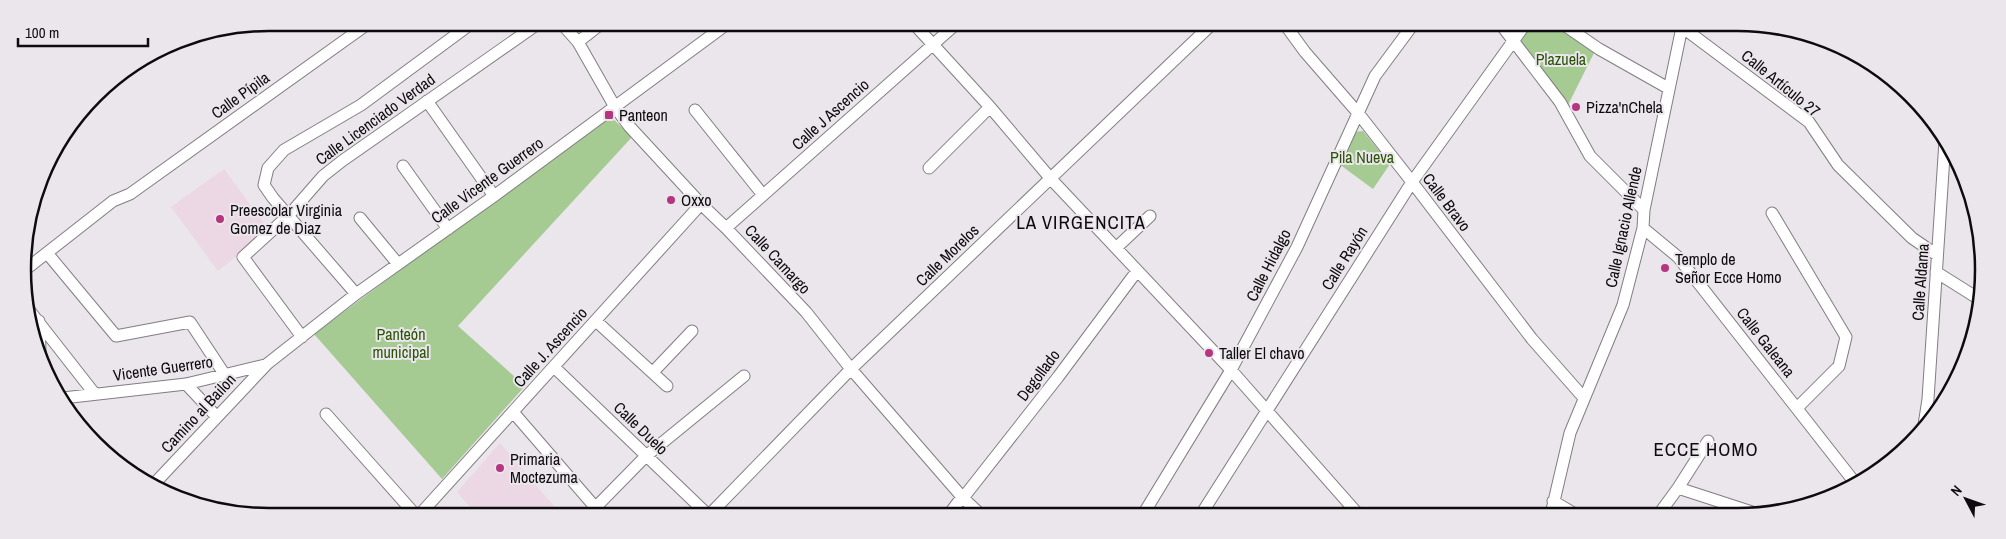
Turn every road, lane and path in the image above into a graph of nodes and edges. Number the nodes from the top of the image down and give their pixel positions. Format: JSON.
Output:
{"nodes":[{"id":1,"x":358,"y":31,"type":"edge"},
{"id":2,"x":461,"y":31,"type":"edge"},
{"id":3,"x":528,"y":31,"type":"edge"},
{"id":4,"x":568,"y":31,"type":"edge"},
{"id":5,"x":592,"y":31,"type":"edge"},
{"id":6,"x":718,"y":31,"type":"edge"},
{"id":7,"x":922,"y":31,"type":"edge"},
{"id":8,"x":948,"y":31,"type":"edge"},
{"id":9,"x":1205,"y":31,"type":"edge"},
{"id":10,"x":1290,"y":31,"type":"edge"},
{"id":11,"x":1408,"y":31,"type":"edge"},
{"id":12,"x":1506,"y":31,"type":"edge"},
{"id":13,"x":1520,"y":31,"type":"edge"},
{"id":14,"x":1574,"y":31,"type":"edge"},
{"id":15,"x":1681,"y":31,"type":"edge"},
{"id":16,"x":1687,"y":31,"type":"edge"},
{"id":17,"x":1513,"y":40,"type":"junction"},
{"id":18,"x":578,"y":42,"type":"junction"},
{"id":19,"x":933,"y":44,"type":"junction"},
{"id":20,"x":1668,"y":88,"type":"junction"},
{"id":21,"x":427,"y":101,"type":"junction"},
{"id":22,"x":615,"y":107,"type":"junction"},
{"id":23,"x":990,"y":107,"type":"junction"},
{"id":24,"x":694,"y":110,"type":"dead end"},
{"id":25,"x":1358,"y":113,"type":"junction"},
{"id":26,"x":1946,"y":157,"type":"edge"},
{"id":27,"x":403,"y":166,"type":"dead end"},
{"id":28,"x":929,"y":168,"type":"dead end"},
{"id":29,"x":1051,"y":179,"type":"junction"},
{"id":30,"x":1412,"y":182,"type":"junction"},
{"id":31,"x":763,"y":195,"type":"junction"},
{"id":32,"x":494,"y":196,"type":"junction"},
{"id":33,"x":700,"y":204,"type":"junction"},
{"id":34,"x":1644,"y":210,"type":"junction"},
{"id":35,"x":1772,"y":213,"type":"dead end"},
{"id":36,"x":289,"y":215,"type":"junction"},
{"id":37,"x":1150,"y":216,"type":"dead end"},
{"id":38,"x":360,"y":218,"type":"dead end"},
{"id":39,"x":726,"y":228,"type":"junction"},
{"id":40,"x":1643,"y":228,"type":"junction"},
{"id":41,"x":448,"y":229,"type":"junction"},
{"id":42,"x":1116,"y":248,"type":"junction"},
{"id":43,"x":47,"y":253,"type":"junction"},
{"id":44,"x":1937,"y":256,"type":"junction"},
{"id":45,"x":398,"y":264,"type":"junction"},
{"id":46,"x":31,"y":265,"type":"edge"},
{"id":47,"x":1137,"y":271,"type":"junction"},
{"id":48,"x":1936,"y":272,"type":"junction"},
{"id":49,"x":356,"y":294,"type":"junction"},
{"id":50,"x":1973,"y":295,"type":"edge"},
{"id":51,"x":36,"y":318,"type":"edge"},
{"id":52,"x":39,"y":321,"type":"junction"},
{"id":53,"x":596,"y":321,"type":"junction"},
{"id":54,"x":692,"y":331,"type":"dead end"},
{"id":55,"x":39,"y":332,"type":"edge"},
{"id":56,"x":302,"y":337,"type":"junction"},
{"id":57,"x":267,"y":364,"type":"junction"},
{"id":58,"x":554,"y":366,"type":"junction"},
{"id":59,"x":851,"y":370,"type":"junction"},
{"id":60,"x":1231,"y":370,"type":"junction"},
{"id":61,"x":652,"y":372,"type":"junction"},
{"id":62,"x":225,"y":375,"type":"junction"},
{"id":63,"x":744,"y":376,"type":"dead end"},
{"id":64,"x":186,"y":384,"type":"junction"},
{"id":65,"x":667,"y":386,"type":"dead end"},
{"id":66,"x":94,"y":393,"type":"junction"},
{"id":67,"x":68,"y":397,"type":"edge"},
{"id":68,"x":1584,"y":398,"type":"junction"},
{"id":69,"x":1928,"y":399,"type":"junction"},
{"id":70,"x":1934,"y":403,"type":"edge"},
{"id":71,"x":1797,"y":408,"type":"junction"},
{"id":72,"x":1268,"y":411,"type":"junction"},
{"id":73,"x":513,"y":412,"type":"junction"},
{"id":74,"x":326,"y":414,"type":"dead end"},
{"id":75,"x":216,"y":416,"type":"junction"},
{"id":76,"x":1925,"y":416,"type":"edge"},
{"id":77,"x":1708,"y":441,"type":"dead end"},
{"id":78,"x":646,"y":456,"type":"junction"},
{"id":79,"x":1852,"y":478,"type":"edge"},
{"id":80,"x":158,"y":480,"type":"edge"},
{"id":81,"x":1678,"y":488,"type":"junction"},
{"id":82,"x":963,"y":497,"type":"junction"},
{"id":83,"x":1553,"y":500,"type":"junction"},
{"id":84,"x":409,"y":508,"type":"edge"},
{"id":85,"x":426,"y":508,"type":"edge"},
{"id":86,"x":591,"y":508,"type":"edge"},
{"id":87,"x":595,"y":508,"type":"edge"},
{"id":88,"x":701,"y":508,"type":"edge"},
{"id":89,"x":716,"y":508,"type":"edge"},
{"id":90,"x":954,"y":508,"type":"edge"},
{"id":91,"x":974,"y":508,"type":"edge"},
{"id":92,"x":1147,"y":508,"type":"edge"},
{"id":93,"x":1206,"y":508,"type":"edge"},
{"id":94,"x":1353,"y":508,"type":"edge"},
{"id":95,"x":1552,"y":508,"type":"edge"},
{"id":96,"x":1566,"y":508,"type":"edge"},
{"id":97,"x":1663,"y":508,"type":"edge"},
{"id":98,"x":1733,"y":508,"type":"edge"}],
"edges":[{"from":1,"to":43,"type":"street","name":"Calle Pípila"},
{"from":2,"to":36,"type":"street"},
{"from":3,"to":21,"type":"street","name":"Calle Licenciado Verdad"},
{"from":4,"to":18,"type":"street","name":"Calle Camargo"},
{"from":5,"to":18,"type":"street"},
{"from":6,"to":22,"type":"street","name":"Calle Vicente Guerrero"},
{"from":7,"to":19,"type":"street"},
{"from":8,"to":19,"type":"street","name":"Calle J Ascencio"},
{"from":9,"to":29,"type":"street","name":"Calle Morelos"},
{"from":10,"to":25,"type":"street","name":"Calle Bravo"},
{"from":11,"to":25,"type":"street","name":"Calle Hidalgo"},
{"from":12,"to":17,"type":"street"},
{"from":13,"to":17,"type":"street","name":"Calle Rayón"},
{"from":14,"to":20,"type":"street"},
{"from":15,"to":20,"type":"street","name":"Calle Ignacio Allende"},
{"from":16,"to":44,"type":"street","name":"Calle Artículo 27"},
{"from":17,"to":30,"type":"street","name":"Calle Rayón"},
{"from":17,"to":34,"type":"street"},
{"from":18,"to":22,"type":"street","name":"Calle Camargo"},
{"from":19,"to":23,"type":"street"},
{"from":19,"to":31,"type":"street","name":"Calle J Ascencio"},
{"from":20,"to":34,"type":"street","name":"Calle Ignacio Allende"},
{"from":21,"to":32,"type":"street"},
{"from":21,"to":36,"type":"street","name":"Calle Licenciado Verdad"},
{"from":22,"to":32,"type":"street","name":"Calle Vicente Guerrero"},
{"from":22,"to":33,"type":"street","name":"Calle Camargo"},
{"from":23,"to":28,"type":"street"},
{"from":23,"to":29,"type":"street"},
{"from":24,"to":31,"type":"street"},
{"from":25,"to":30,"type":"street","name":"Calle Bravo"},
{"from":25,"to":60,"type":"street","name":"Calle Hidalgo"},
{"from":26,"to":44,"type":"street","name":"Calle Aldama"},
{"from":27,"to":41,"type":"street"},
{"from":29,"to":42,"type":"street"},
{"from":29,"to":59,"type":"street","name":"Calle Morelos"},
{"from":30,"to":68,"type":"street","name":"Calle Bravo"},
{"from":30,"to":72,"type":"street","name":"Calle Rayón"},
{"from":31,"to":39,"type":"street","name":"Calle J Ascencio"},
{"from":32,"to":41,"type":"street","name":"Calle Vicente Guerrero"},
{"from":33,"to":39,"type":"street","name":"Calle Camargo"},
{"from":33,"to":53,"type":"street","name":"Calle J. Ascencio"},
{"from":34,"to":40,"type":"street","name":"Calle Ignacio Allende"},
{"from":35,"to":71,"type":"street"},
{"from":36,"to":49,"type":"street"},
{"from":36,"to":56,"type":"street","name":"Calle Licenciado Verdad"},
{"from":37,"to":42,"type":"street"},
{"from":38,"to":45,"type":"street"},
{"from":39,"to":59,"type":"street","name":"Calle Camargo"},
{"from":40,"to":68,"type":"street","name":"Calle Ignacio Allende"},
{"from":40,"to":71,"type":"street","name":"Calle Galeana"},
{"from":41,"to":45,"type":"street","name":"Calle Vicente Guerrero"},
{"from":42,"to":47,"type":"street"},
{"from":43,"to":46,"type":"street","name":"Calle Pípila"},
{"from":43,"to":62,"type":"street"},
{"from":44,"to":48,"type":"street","name":"Calle Aldama"},
{"from":45,"to":49,"type":"street","name":"Calle Vicente Guerrero"},
{"from":47,"to":60,"type":"street"},
{"from":47,"to":82,"type":"street","name":"Degollado"},
{"from":48,"to":50,"type":"street"},
{"from":48,"to":69,"type":"street","name":"Calle Aldama"},
{"from":49,"to":56,"type":"street","name":"Calle Vicente Guerrero"},
{"from":51,"to":52,"type":"street"},
{"from":52,"to":55,"type":"street"},
{"from":52,"to":66,"type":"street"},
{"from":53,"to":58,"type":"street","name":"Calle J. Ascencio"},
{"from":53,"to":61,"type":"street"},
{"from":54,"to":61,"type":"street"},
{"from":56,"to":57,"type":"street","name":"Calle Vicente Guerrero"},
{"from":57,"to":62,"type":"street","name":"Vicente Guerrero"},
{"from":57,"to":75,"type":"street","name":"Camino al Bailon"},
{"from":58,"to":73,"type":"street","name":"Calle J. Ascencio"},
{"from":58,"to":78,"type":"street","name":"Calle Duelo"},
{"from":59,"to":82,"type":"street","name":"Calle Camargo"},
{"from":59,"to":89,"type":"street","name":"Calle Morelos"},
{"from":60,"to":72,"type":"street"},
{"from":60,"to":92,"type":"street","name":"Calle Hidalgo"},
{"from":61,"to":65,"type":"street"},
{"from":62,"to":64,"type":"street","name":"Vicente Guerrero"},
{"from":63,"to":78,"type":"street"},
{"from":64,"to":66,"type":"street","name":"Vicente Guerrero"},
{"from":64,"to":75,"type":"street"},
{"from":66,"to":67,"type":"street","name":"Vicente Guerrero"},
{"from":68,"to":83,"type":"street","name":"Calle Ignacio Allende"},
{"from":69,"to":70,"type":"street"},
{"from":69,"to":76,"type":"street","name":"Calle Aldama"},
{"from":71,"to":79,"type":"street","name":"Calle Galeana"},
{"from":72,"to":93,"type":"street","name":"Calle Rayón"},
{"from":72,"to":94,"type":"street"},
{"from":73,"to":85,"type":"street","name":"Calle J. Ascencio"},
{"from":73,"to":86,"type":"street"},
{"from":74,"to":84,"type":"street"},
{"from":75,"to":80,"type":"street","name":"Camino al Bailon"},
{"from":77,"to":81,"type":"street"},
{"from":78,"to":87,"type":"street"},
{"from":78,"to":88,"type":"street","name":"Calle Duelo"},
{"from":81,"to":97,"type":"street"},
{"from":81,"to":98,"type":"street"},
{"from":82,"to":90,"type":"street","name":"Degollado"},
{"from":82,"to":91,"type":"street","name":"Calle Camargo"},
{"from":83,"to":95,"type":"street","name":"Calle Ignacio Allende"},
{"from":83,"to":96,"type":"street"}]}
